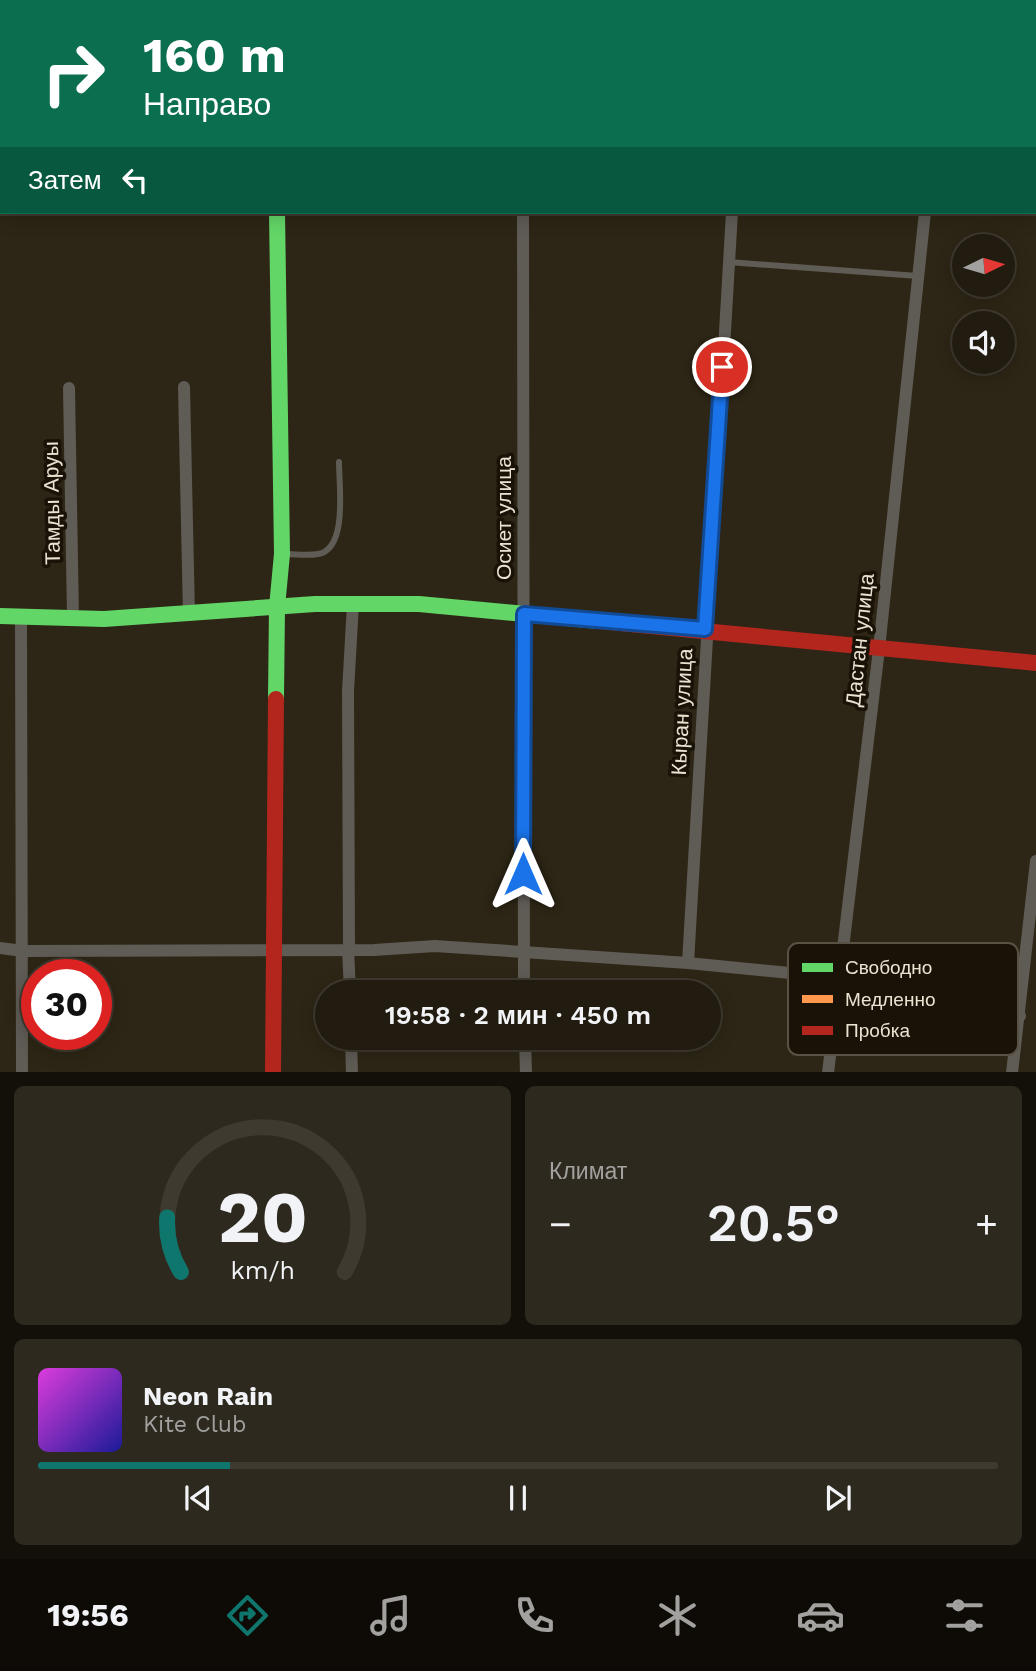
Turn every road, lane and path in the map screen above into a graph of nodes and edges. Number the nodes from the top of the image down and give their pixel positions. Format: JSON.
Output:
{"nodes":[{"id":1,"x":277,"y":214,"type":"edge"},
{"id":2,"x":523,"y":214,"type":"edge"},
{"id":3,"x":732,"y":214,"type":"edge"},
{"id":4,"x":925,"y":214,"type":"edge"},
{"id":5,"x":728,"y":262,"type":"junction"},
{"id":6,"x":918,"y":276,"type":"junction"},
{"id":7,"x":184,"y":387,"type":"dead end"},
{"id":8,"x":69,"y":388,"type":"dead end"},
{"id":9,"x":339,"y":463,"type":"dead end"},
{"id":10,"x":282,"y":554,"type":"junction"},
{"id":11,"x":353,"y":604,"type":"junction"},
{"id":12,"x":277,"y":607,"type":"junction"},
{"id":13,"x":524,"y":614,"type":"junction"},
{"id":14,"x":189,"y":615,"type":"junction"},
{"id":15,"x":0,"y":616,"type":"edge"},
{"id":16,"x":21,"y":617,"type":"junction"},
{"id":17,"x":73,"y":617,"type":"junction"},
{"id":18,"x":705,"y":629,"type":"junction"},
{"id":19,"x":879,"y":649,"type":"junction"},
{"id":20,"x":1036,"y":663,"type":"edge"},
{"id":21,"x":1036,"y":861,"type":"edge"},
{"id":22,"x":845,"y":943,"type":"edge"},
{"id":23,"x":0,"y":948,"type":"edge"},
{"id":24,"x":349,"y":948,"type":"junction"},
{"id":25,"x":272,"y":949,"type":"junction"},
{"id":26,"x":23,"y":951,"type":"junction"},
{"id":27,"x":523,"y":952,"type":"junction"},
{"id":28,"x":688,"y":963,"type":"junction"},
{"id":29,"x":788,"y":973,"type":"edge"},
{"id":30,"x":349,"y":980,"type":"edge"},
{"id":31,"x":524,"y":980,"type":"edge"},
{"id":32,"x":1020,"y":1016,"type":"joint"},
{"id":33,"x":1018,"y":1030,"type":"edge"},
{"id":34,"x":351,"y":1050,"type":"edge"},
{"id":35,"x":525,"y":1050,"type":"edge"},
{"id":36,"x":22,"y":1072,"type":"edge"},
{"id":37,"x":273,"y":1072,"type":"edge"},
{"id":38,"x":352,"y":1072,"type":"edge"},
{"id":39,"x":526,"y":1072,"type":"edge"}],
"edges":[{"from":1,"to":10,"type":"street"},
{"from":2,"to":13,"type":"street","name":"Осиет улица"},
{"from":3,"to":5,"type":"street","name":"Кыран улица"},
{"from":4,"to":6,"type":"street","name":"Дастан улица"},
{"from":5,"to":6,"type":"lane"},
{"from":5,"to":18,"type":"street","name":"Кыран улица"},
{"from":6,"to":19,"type":"street","name":"Дастан улица"},
{"from":7,"to":14,"type":"street"},
{"from":8,"to":17,"type":"street","name":"Тамды Аруы"},
{"from":9,"to":10,"type":"lane"},
{"from":10,"to":12,"type":"street"},
{"from":11,"to":12,"type":"street"},
{"from":11,"to":13,"type":"street"},
{"from":11,"to":24,"type":"street"},
{"from":12,"to":14,"type":"street"},
{"from":12,"to":25,"type":"street"},
{"from":13,"to":18,"type":"street"},
{"from":13,"to":27,"type":"street","name":"Осиет улица"},
{"from":14,"to":17,"type":"street"},
{"from":15,"to":16,"type":"street"},
{"from":16,"to":17,"type":"street"},
{"from":16,"to":26,"type":"street"},
{"from":18,"to":19,"type":"street"},
{"from":18,"to":28,"type":"street","name":"Кыран улица"},
{"from":19,"to":20,"type":"street"},
{"from":19,"to":22,"type":"street","name":"Дастан улица"},
{"from":21,"to":32,"type":"street"},
{"from":23,"to":26,"type":"street"},
{"from":24,"to":25,"type":"street"},
{"from":24,"to":27,"type":"street"},
{"from":24,"to":30,"type":"street"},
{"from":25,"to":26,"type":"street"},
{"from":25,"to":37,"type":"street"},
{"from":26,"to":36,"type":"street"},
{"from":27,"to":28,"type":"street"},
{"from":27,"to":31,"type":"street","name":"Осиет улица"},
{"from":28,"to":29,"type":"street"},
{"from":32,"to":33,"type":"street"},
{"from":34,"to":38,"type":"street"},
{"from":35,"to":39,"type":"street"}]}
